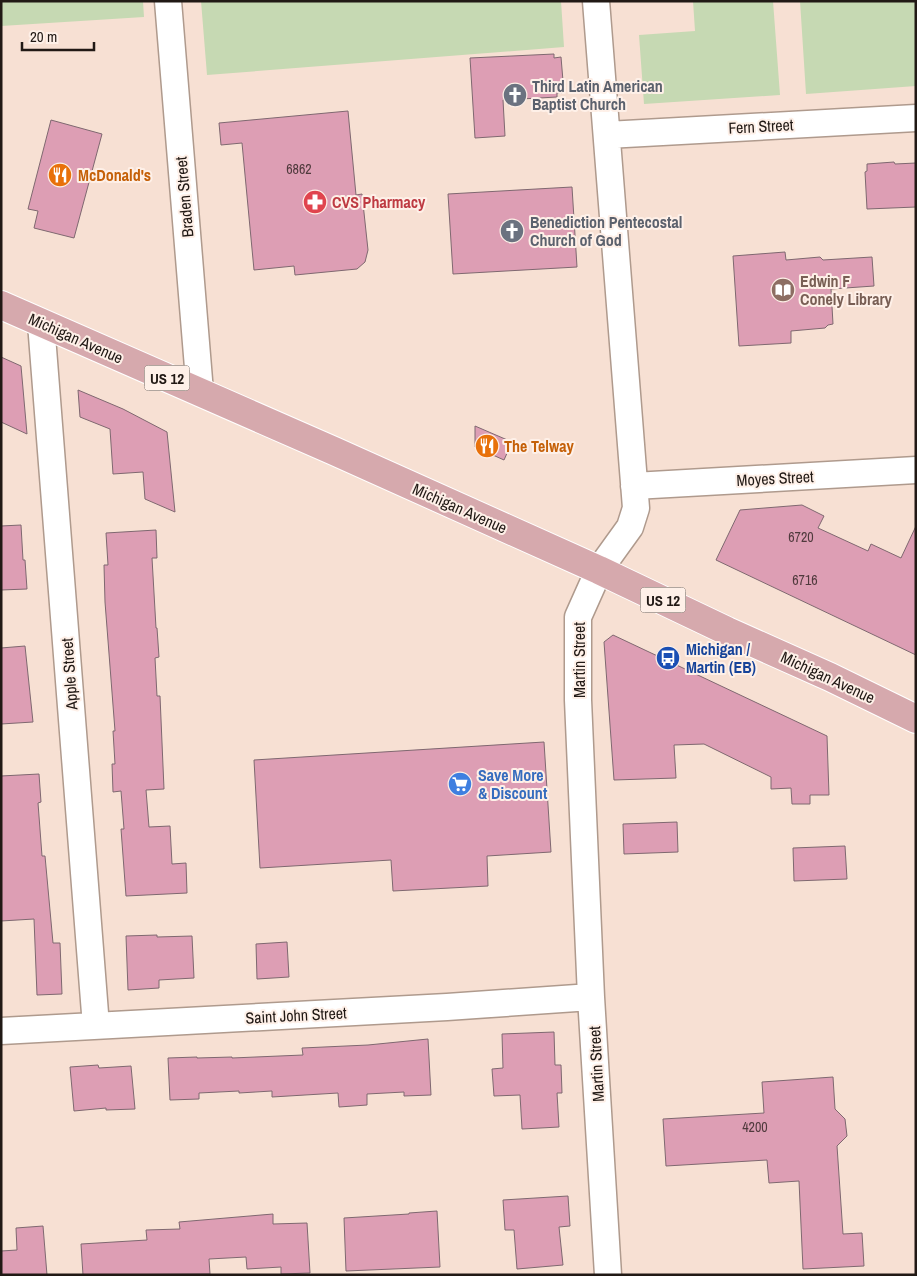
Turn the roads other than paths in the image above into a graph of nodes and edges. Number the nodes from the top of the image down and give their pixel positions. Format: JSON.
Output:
{"nodes":[{"id":1,"x":168,"y":1,"type":"edge"},
{"id":2,"x":596,"y":1,"type":"edge"},
{"id":3,"x":916,"y":118,"type":"edge"},
{"id":4,"x":607,"y":134,"type":"junction"},
{"id":5,"x":1,"y":305,"type":"edge"},
{"id":6,"x":41,"y":322,"type":"junction"},
{"id":7,"x":200,"y":392,"type":"junction"},
{"id":8,"x":916,"y":470,"type":"edge"},
{"id":9,"x":634,"y":486,"type":"junction"},
{"id":10,"x":599,"y":570,"type":"junction"},
{"id":11,"x":916,"y":719,"type":"edge"},
{"id":12,"x":592,"y":998,"type":"junction"},
{"id":13,"x":96,"y":1026,"type":"junction"},
{"id":14,"x":1,"y":1031,"type":"edge"},
{"id":15,"x":608,"y":1275,"type":"edge"}],
"edges":[{"from":1,"to":7,"type":"street","name":"Braden Street"},
{"from":2,"to":4,"type":"street","name":"Martin Street"},
{"from":3,"to":4,"type":"street","name":"Fern Street"},
{"from":4,"to":9,"type":"street","name":"Martin Street"},
{"from":5,"to":6,"type":"main road","name":"Michigan Avenue","number":"US 12"},
{"from":6,"to":7,"type":"main road","name":"Michigan Avenue","number":"US 12"},
{"from":6,"to":13,"type":"street","name":"Apple Street"},
{"from":7,"to":10,"type":"main road","name":"Michigan Avenue","number":"US 12"},
{"from":8,"to":9,"type":"street","name":"Moyes Street"},
{"from":9,"to":10,"type":"street","name":"Martin Street"},
{"from":10,"to":11,"type":"main road","name":"Michigan Avenue","number":"US 12"},
{"from":10,"to":12,"type":"street","name":"Martin Street"},
{"from":12,"to":13,"type":"street","name":"Saint John Street"},
{"from":12,"to":15,"type":"street","name":"Martin Street"},
{"from":13,"to":14,"type":"street","name":"Saint John Street"}]}
